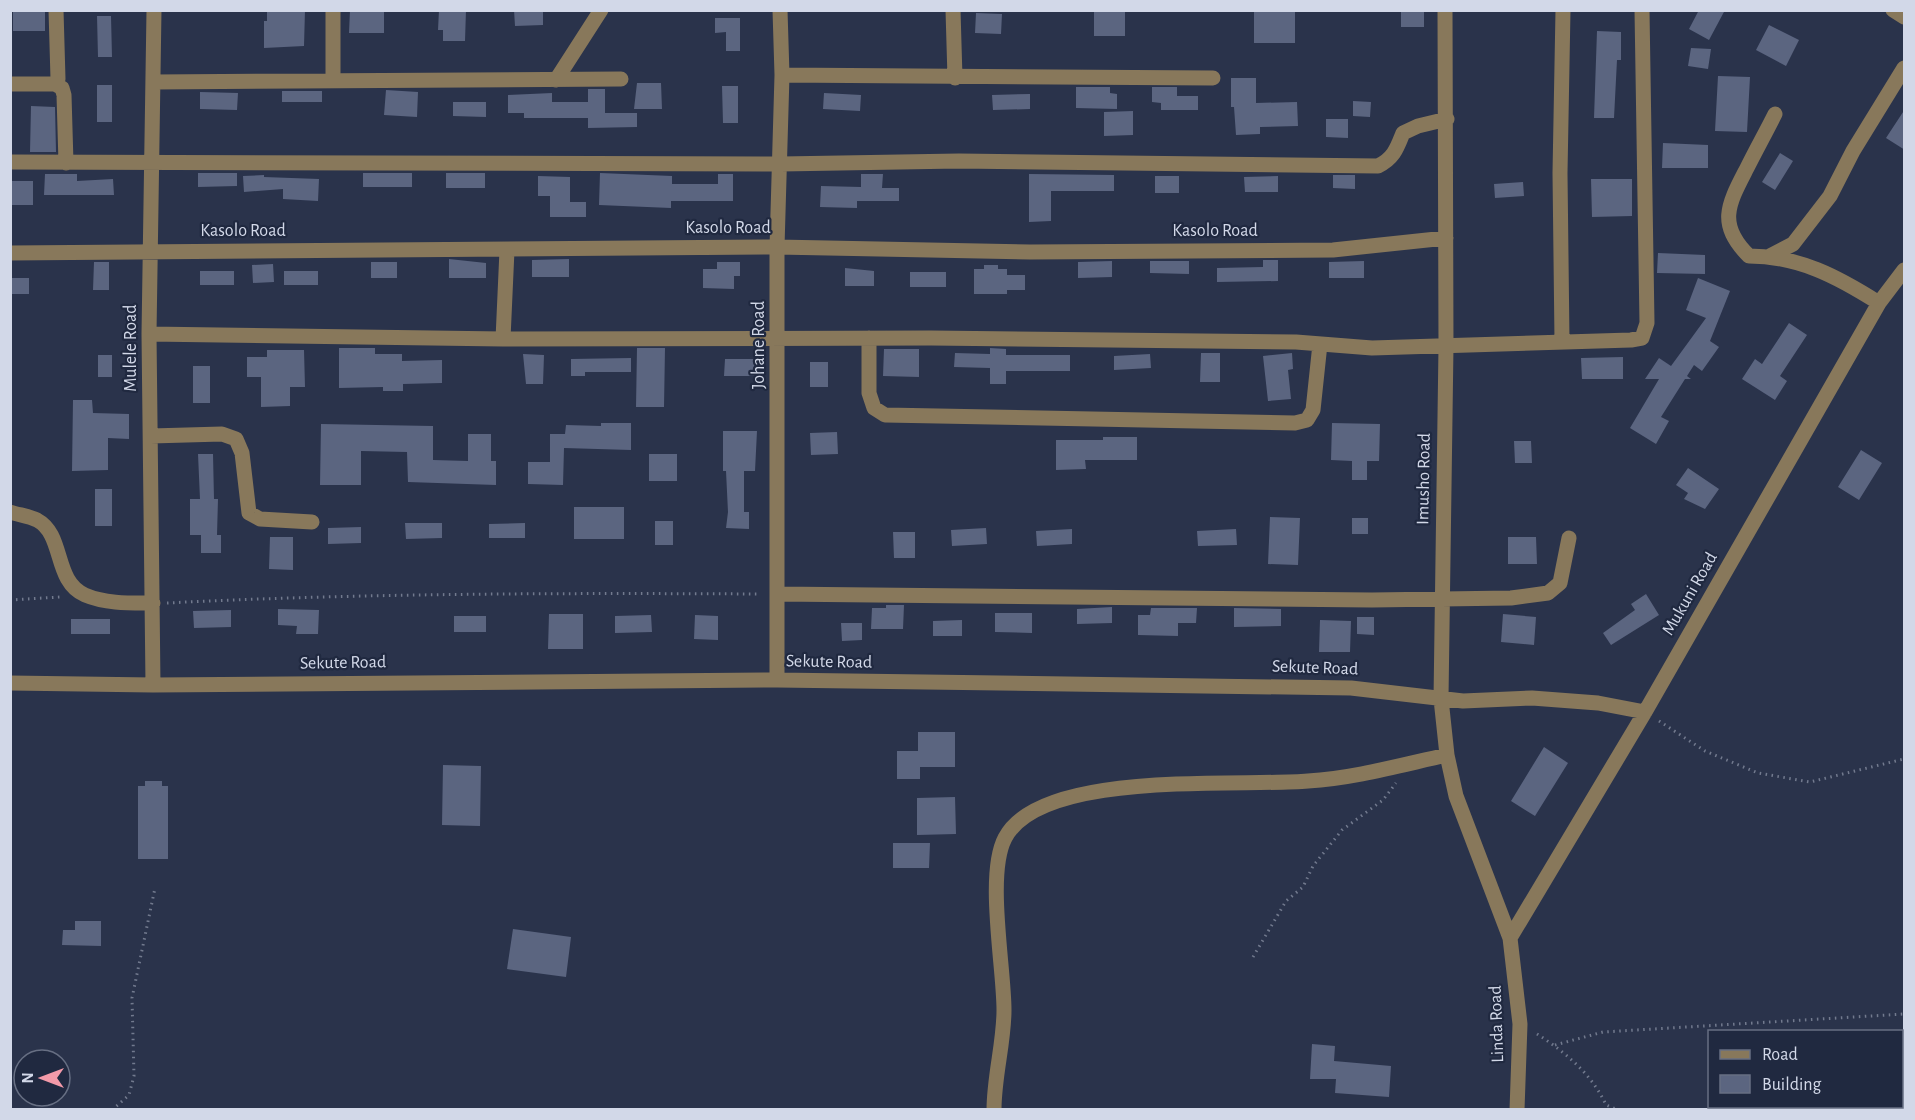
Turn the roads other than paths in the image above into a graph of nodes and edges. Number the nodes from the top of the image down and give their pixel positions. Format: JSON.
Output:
{"nodes":[{"id":1,"x":56,"y":10,"type":"edge"},
{"id":2,"x":154,"y":10,"type":"edge"},
{"id":3,"x":333,"y":10,"type":"edge"},
{"id":4,"x":600,"y":10,"type":"edge"},
{"id":5,"x":780,"y":10,"type":"edge"},
{"id":6,"x":953,"y":10,"type":"edge"},
{"id":7,"x":1445,"y":10,"type":"edge"},
{"id":8,"x":1563,"y":10,"type":"edge"},
{"id":9,"x":1642,"y":10,"type":"edge"},
{"id":10,"x":1893,"y":10,"type":"edge"},
{"id":11,"x":1905,"y":17,"type":"edge"},
{"id":12,"x":1905,"y":68,"type":"edge"},
{"id":13,"x":782,"y":75,"type":"junction"},
{"id":14,"x":955,"y":78,"type":"junction"},
{"id":15,"x":1213,"y":78,"type":"dead end"},
{"id":16,"x":333,"y":79,"type":"junction"},
{"id":17,"x":621,"y":79,"type":"dead end"},
{"id":18,"x":556,"y":80,"type":"junction"},
{"id":19,"x":154,"y":82,"type":"junction"},
{"id":20,"x":10,"y":84,"type":"edge"},
{"id":21,"x":55,"y":84,"type":"junction"},
{"id":22,"x":1775,"y":114,"type":"dead end"},
{"id":23,"x":1447,"y":119,"type":"junction"},
{"id":24,"x":10,"y":162,"type":"edge"},
{"id":25,"x":66,"y":163,"type":"junction"},
{"id":26,"x":151,"y":163,"type":"junction"},
{"id":27,"x":781,"y":164,"type":"junction"},
{"id":28,"x":1446,"y":238,"type":"junction"},
{"id":29,"x":777,"y":247,"type":"junction"},
{"id":30,"x":507,"y":250,"type":"junction"},
{"id":31,"x":151,"y":251,"type":"junction"},
{"id":32,"x":10,"y":253,"type":"edge"},
{"id":33,"x":1770,"y":256,"type":"junction"},
{"id":34,"x":1905,"y":270,"type":"edge"},
{"id":35,"x":1879,"y":303,"type":"junction"},
{"id":36,"x":149,"y":334,"type":"junction"},
{"id":37,"x":868,"y":338,"type":"junction"},
{"id":38,"x":504,"y":339,"type":"junction"},
{"id":39,"x":778,"y":339,"type":"junction"},
{"id":40,"x":1562,"y":341,"type":"junction"},
{"id":41,"x":1320,"y":344,"type":"junction"},
{"id":42,"x":1446,"y":346,"type":"junction"},
{"id":43,"x":151,"y":436,"type":"junction"},
{"id":44,"x":10,"y":512,"type":"edge"},
{"id":45,"x":312,"y":522,"type":"dead end"},
{"id":46,"x":1569,"y":538,"type":"dead end"},
{"id":47,"x":778,"y":594,"type":"junction"},
{"id":48,"x":1441,"y":599,"type":"junction"},
{"id":49,"x":153,"y":603,"type":"junction"},
{"id":50,"x":777,"y":680,"type":"junction"},
{"id":51,"x":10,"y":683,"type":"edge"},
{"id":52,"x":153,"y":685,"type":"junction"},
{"id":53,"x":1441,"y":699,"type":"junction"},
{"id":54,"x":1645,"y":712,"type":"junction"},
{"id":55,"x":1447,"y":755,"type":"junction"},
{"id":56,"x":1510,"y":938,"type":"junction"},
{"id":57,"x":994,"y":1110,"type":"edge"},
{"id":58,"x":1517,"y":1110,"type":"edge"}],
"edges":[{"from":1,"to":21,"type":"street"},
{"from":2,"to":19,"type":"street","name":"Mulele Road"},
{"from":3,"to":16,"type":"street"},
{"from":4,"to":18,"type":"street"},
{"from":5,"to":13,"type":"street","name":"Johane Road"},
{"from":6,"to":14,"type":"street"},
{"from":7,"to":23,"type":"street","name":"Imusho Road"},
{"from":8,"to":40,"type":"street"},
{"from":9,"to":40,"type":"street"},
{"from":10,"to":11,"type":"street"},
{"from":12,"to":33,"type":"street"},
{"from":13,"to":14,"type":"street"},
{"from":13,"to":27,"type":"street","name":"Johane Road"},
{"from":14,"to":15,"type":"street"},
{"from":16,"to":18,"type":"street"},
{"from":16,"to":19,"type":"street"},
{"from":17,"to":18,"type":"street"},
{"from":19,"to":26,"type":"street","name":"Mulele Road"},
{"from":20,"to":21,"type":"street"},
{"from":21,"to":25,"type":"street"},
{"from":22,"to":33,"type":"street"},
{"from":23,"to":27,"type":"street"},
{"from":23,"to":28,"type":"street","name":"Imusho Road"},
{"from":24,"to":25,"type":"street"},
{"from":25,"to":26,"type":"street"},
{"from":26,"to":27,"type":"street"},
{"from":26,"to":31,"type":"street","name":"Mulele Road"},
{"from":27,"to":29,"type":"street","name":"Johane Road"},
{"from":28,"to":29,"type":"street","name":"Kasolo Road"},
{"from":28,"to":42,"type":"street","name":"Imusho Road"},
{"from":29,"to":30,"type":"street","name":"Kasolo Road"},
{"from":29,"to":39,"type":"street","name":"Johane Road"},
{"from":30,"to":31,"type":"street","name":"Kasolo Road"},
{"from":30,"to":38,"type":"street"},
{"from":31,"to":32,"type":"street","name":"Kasolo Road"},
{"from":31,"to":36,"type":"street","name":"Mulele Road"},
{"from":33,"to":35,"type":"street"},
{"from":34,"to":35,"type":"street","name":"Mukuni Road"},
{"from":35,"to":54,"type":"street","name":"Mukuni Road"},
{"from":36,"to":38,"type":"street"},
{"from":36,"to":43,"type":"street","name":"Mulele Road"},
{"from":37,"to":39,"type":"street"},
{"from":37,"to":41,"type":"street"},
{"from":37,"to":41,"type":"street"},
{"from":38,"to":39,"type":"street"},
{"from":39,"to":47,"type":"street","name":"Johane Road"},
{"from":40,"to":42,"type":"street"},
{"from":41,"to":42,"type":"street"},
{"from":42,"to":48,"type":"street","name":"Imusho Road"},
{"from":43,"to":45,"type":"street"},
{"from":43,"to":49,"type":"street","name":"Mulele Road"},
{"from":44,"to":49,"type":"street"},
{"from":46,"to":48,"type":"street"},
{"from":47,"to":48,"type":"street"},
{"from":47,"to":50,"type":"street","name":"Johane Road"},
{"from":48,"to":53,"type":"street","name":"Imusho Road"},
{"from":49,"to":52,"type":"street","name":"Mulele Road"},
{"from":50,"to":52,"type":"street","name":"Sekute Road"},
{"from":50,"to":53,"type":"street","name":"Sekute Road"},
{"from":51,"to":52,"type":"street","name":"Sekute Road"},
{"from":53,"to":54,"type":"street","name":"Sekute Road"},
{"from":53,"to":55,"type":"street","name":"Imusho Road"},
{"from":54,"to":56,"type":"street","name":"Mukuni Road"},
{"from":55,"to":56,"type":"street","name":"Imusho Road"},
{"from":55,"to":57,"type":"street"},
{"from":56,"to":58,"type":"street","name":"Linda Road"}]}
